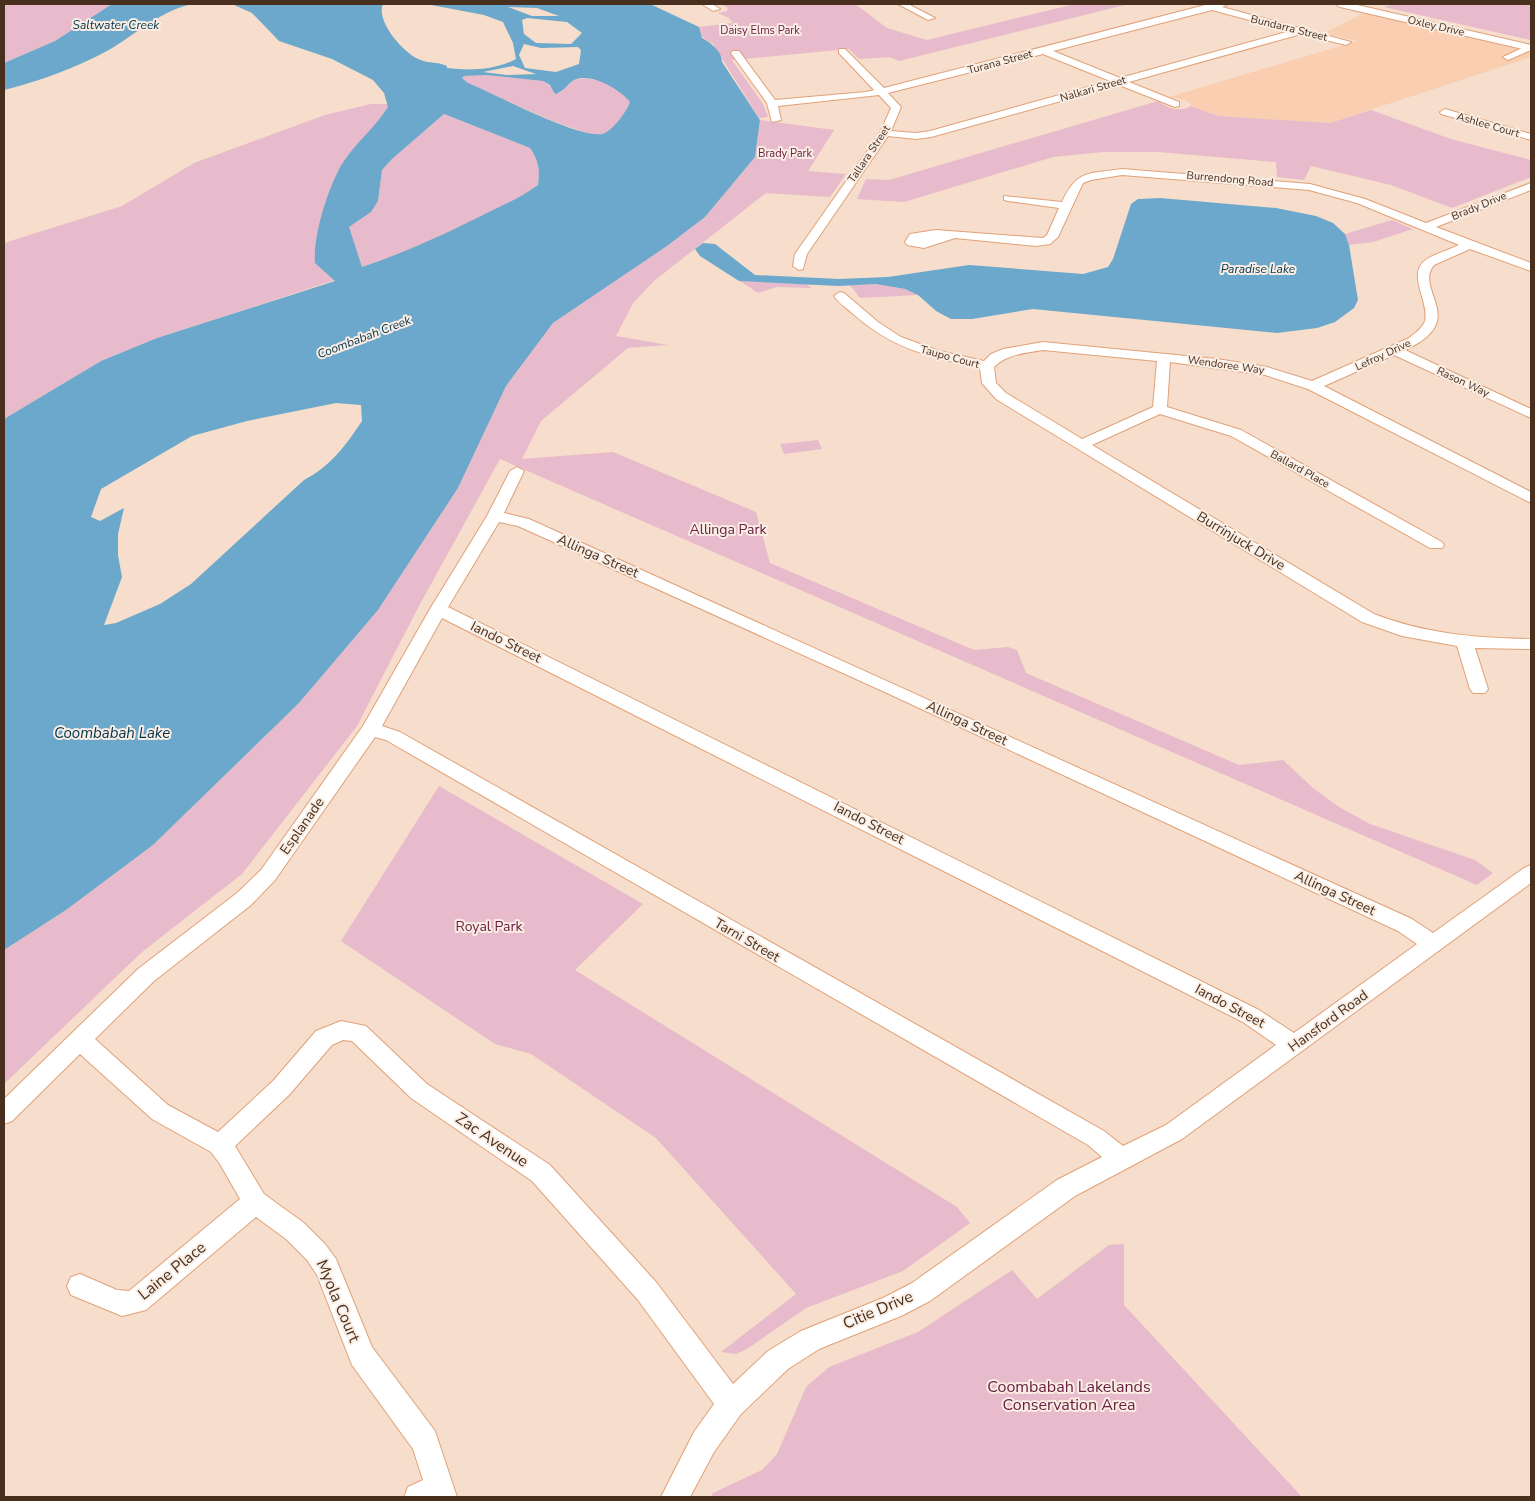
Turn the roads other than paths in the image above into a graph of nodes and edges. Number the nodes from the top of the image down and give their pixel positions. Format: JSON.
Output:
{"nodes":[{"id":1,"x":706,"y":4,"type":"edge"},
{"id":2,"x":902,"y":4,"type":"edge"},
{"id":3,"x":1224,"y":4,"type":"edge"},
{"id":4,"x":1340,"y":4,"type":"edge"},
{"id":5,"x":1357,"y":4,"type":"edge"},
{"id":6,"x":1208,"y":5,"type":"edge"},
{"id":7,"x":716,"y":9,"type":"dead end"},
{"id":8,"x":930,"y":18,"type":"dead end"},
{"id":9,"x":1300,"y":31,"type":"junction"},
{"id":10,"x":1346,"y":42,"type":"dead end"},
{"id":11,"x":1531,"y":46,"type":"edge"},
{"id":12,"x":842,"y":51,"type":"dead end"},
{"id":13,"x":1044,"y":51,"type":"junction"},
{"id":14,"x":736,"y":54,"type":"dead end"},
{"id":15,"x":1508,"y":57,"type":"dead end"},
{"id":16,"x":1120,"y":82,"type":"junction"},
{"id":17,"x":881,"y":92,"type":"junction"},
{"id":18,"x":772,"y":103,"type":"junction"},
{"id":19,"x":1175,"y":104,"type":"dead end"},
{"id":20,"x":1445,"y":112,"type":"dead end"},
{"id":21,"x":776,"y":120,"type":"dead end"},
{"id":22,"x":885,"y":133,"type":"junction"},
{"id":23,"x":1531,"y":137,"type":"edge"},
{"id":24,"x":1531,"y":186,"type":"edge"},
{"id":25,"x":1008,"y":198,"type":"dead end"},
{"id":26,"x":1067,"y":206,"type":"junction"},
{"id":27,"x":1426,"y":227,"type":"junction"},
{"id":28,"x":952,"y":235,"type":"dead end"},
{"id":29,"x":1470,"y":245,"type":"junction"},
{"id":30,"x":799,"y":266,"type":"dead end"},
{"id":31,"x":1531,"y":268,"type":"edge"},
{"id":32,"x":840,"y":296,"type":"dead end"},
{"id":33,"x":1394,"y":350,"type":"junction"},
{"id":34,"x":1164,"y":358,"type":"junction"},
{"id":35,"x":987,"y":366,"type":"junction"},
{"id":36,"x":1313,"y":386,"type":"junction"},
{"id":37,"x":1159,"y":409,"type":"junction"},
{"id":38,"x":1531,"y":414,"type":"edge"},
{"id":39,"x":1082,"y":444,"type":"junction"},
{"id":40,"x":517,"y":471,"type":"dead end"},
{"id":41,"x":1531,"y":498,"type":"edge"},
{"id":42,"x":495,"y":516,"type":"junction"},
{"id":43,"x":1436,"y":545,"type":"dead end"},
{"id":44,"x":438,"y":609,"type":"junction"},
{"id":45,"x":1465,"y":643,"type":"junction"},
{"id":46,"x":1531,"y":644,"type":"edge"},
{"id":47,"x":1478,"y":689,"type":"dead end"},
{"id":48,"x":371,"y":729,"type":"junction"},
{"id":49,"x":1531,"y":873,"type":"edge"},
{"id":50,"x":1434,"y":944,"type":"junction"},
{"id":51,"x":80,"y":1040,"type":"junction"},
{"id":52,"x":1294,"y":1046,"type":"junction"},
{"id":53,"x":4,"y":1114,"type":"edge"},
{"id":54,"x":220,"y":1145,"type":"junction"},
{"id":55,"x":1119,"y":1159,"type":"junction"},
{"id":56,"x":255,"y":1202,"type":"junction"},
{"id":57,"x":80,"y":1286,"type":"dead end"},
{"id":58,"x":731,"y":1404,"type":"junction"},
{"id":59,"x":434,"y":1494,"type":"edge"},
{"id":60,"x":676,"y":1497,"type":"edge"}],
"edges":[{"from":1,"to":7,"type":"street"},
{"from":2,"to":8,"type":"street"},
{"from":3,"to":6,"type":"street","name":"Turana Street"},
{"from":4,"to":11,"type":"main road","name":"Oxley Drive"},
{"from":5,"to":11,"type":"main road","name":"Oxley Drive"},
{"from":6,"to":9,"type":"street","name":"Bundarra Street"},
{"from":6,"to":13,"type":"street","name":"Turana Street"},
{"from":9,"to":10,"type":"street","name":"Bundarra Street"},
{"from":9,"to":16,"type":"street","name":"Nalkari Street"},
{"from":11,"to":15,"type":"street"},
{"from":12,"to":17,"type":"street","name":"Tallara Street"},
{"from":13,"to":16,"type":"street"},
{"from":13,"to":17,"type":"street","name":"Turana Street"},
{"from":14,"to":18,"type":"street"},
{"from":16,"to":19,"type":"street"},
{"from":16,"to":22,"type":"street","name":"Nalkari Street"},
{"from":17,"to":18,"type":"street","name":"Turana Street"},
{"from":17,"to":22,"type":"street","name":"Tallara Street"},
{"from":18,"to":21,"type":"street"},
{"from":20,"to":23,"type":"street","name":"Ashlee Court"},
{"from":22,"to":30,"type":"street","name":"Tallara Street"},
{"from":24,"to":27,"type":"street","name":"Brady Drive"},
{"from":25,"to":26,"type":"street"},
{"from":26,"to":27,"type":"street","name":"Burrendong Road"},
{"from":26,"to":28,"type":"street","name":"Burrendong Road"},
{"from":27,"to":29,"type":"street","name":"Burrendong Road"},
{"from":29,"to":31,"type":"street","name":"Burrendong Road"},
{"from":29,"to":33,"type":"street","name":"Lefroy Drive"},
{"from":32,"to":35,"type":"street","name":"Taupo Court"},
{"from":33,"to":36,"type":"street","name":"Lefroy Drive"},
{"from":33,"to":38,"type":"street","name":"Rason Way"},
{"from":34,"to":35,"type":"street","name":"Wendoree Way"},
{"from":34,"to":36,"type":"street","name":"Wendoree Way"},
{"from":34,"to":37,"type":"street"},
{"from":35,"to":39,"type":"street","name":"Burrinjuck Drive"},
{"from":36,"to":41,"type":"street","name":"Wendoree Way"},
{"from":37,"to":39,"type":"street"},
{"from":37,"to":43,"type":"street","name":"Ballard Place"},
{"from":39,"to":45,"type":"street","name":"Burrinjuck Drive"},
{"from":40,"to":42,"type":"street","name":"Esplanade"},
{"from":42,"to":44,"type":"street","name":"Esplanade"},
{"from":42,"to":50,"type":"street","name":"Allinga Street"},
{"from":44,"to":48,"type":"street","name":"Esplanade"},
{"from":44,"to":52,"type":"street","name":"Iando Street"},
{"from":45,"to":46,"type":"street","name":"Burrinjuck Drive"},
{"from":45,"to":47,"type":"street"},
{"from":48,"to":51,"type":"street","name":"Esplanade"},
{"from":48,"to":55,"type":"street","name":"Tarni Street"},
{"from":49,"to":50,"type":"street","name":"Hansford Road"},
{"from":50,"to":52,"type":"street","name":"Hansford Road"},
{"from":51,"to":53,"type":"street","name":"Esplanade"},
{"from":51,"to":54,"type":"street","name":"Myola Court"},
{"from":52,"to":55,"type":"street","name":"Hansford Road"},
{"from":54,"to":56,"type":"street","name":"Myola Court"},
{"from":54,"to":58,"type":"street","name":"Zac Avenue"},
{"from":55,"to":58,"type":"street","name":"Citie Drive"},
{"from":56,"to":57,"type":"street","name":"Laine Place"},
{"from":56,"to":59,"type":"street","name":"Myola Court"},
{"from":58,"to":60,"type":"street","name":"Citie Drive"}]}
